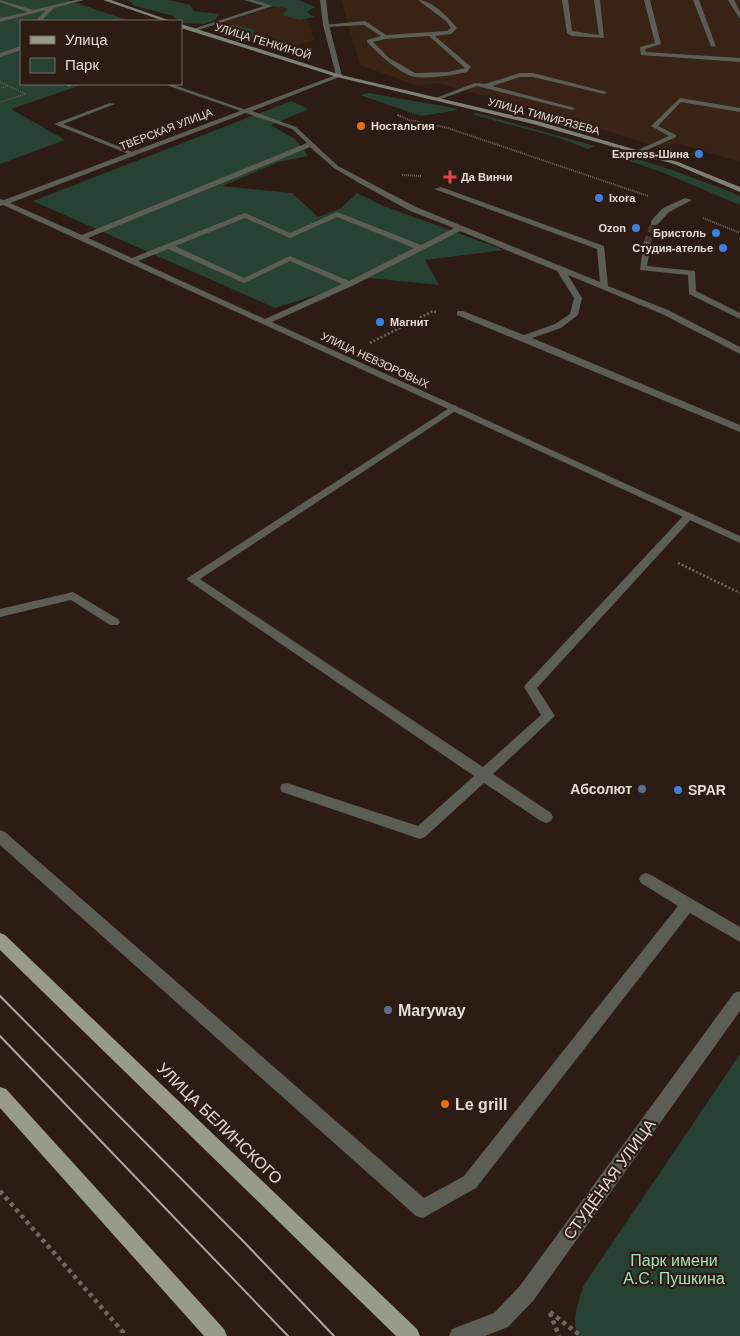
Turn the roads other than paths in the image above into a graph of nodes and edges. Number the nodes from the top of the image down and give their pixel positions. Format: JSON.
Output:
{"nodes":[{"id":1,"x":0,"y":0,"type":"edge"},
{"id":2,"x":81,"y":0,"type":"edge"},
{"id":3,"x":106,"y":0,"type":"edge"},
{"id":4,"x":247,"y":0,"type":"edge"},
{"id":5,"x":323,"y":0,"type":"edge"},
{"id":6,"x":421,"y":0,"type":"edge"},
{"id":7,"x":564,"y":0,"type":"edge"},
{"id":8,"x":597,"y":0,"type":"edge"},
{"id":9,"x":647,"y":0,"type":"edge"},
{"id":10,"x":696,"y":0,"type":"edge"},
{"id":11,"x":731,"y":0,"type":"edge"},
{"id":12,"x":52,"y":7,"type":"junction"},
{"id":13,"x":34,"y":12,"type":"junction"},
{"id":14,"x":740,"y":17,"type":"edge"},
{"id":15,"x":0,"y":20,"type":"edge"},
{"id":16,"x":40,"y":20,"type":"edge"},
{"id":17,"x":165,"y":20,"type":"edge"},
{"id":18,"x":326,"y":24,"type":"junction"},
{"id":19,"x":182,"y":26,"type":"edge"},
{"id":20,"x":193,"y":30,"type":"junction"},
{"id":21,"x":431,"y":35,"type":"junction"},
{"id":22,"x":385,"y":36,"type":"junction"},
{"id":23,"x":714,"y":46,"type":"dead end"},
{"id":24,"x":20,"y":48,"type":"edge"},
{"id":25,"x":0,"y":55,"type":"edge"},
{"id":26,"x":740,"y":60,"type":"edge"},
{"id":27,"x":339,"y":76,"type":"junction"},
{"id":28,"x":169,"y":85,"type":"edge"},
{"id":29,"x":485,"y":86,"type":"junction"},
{"id":30,"x":604,"y":92,"type":"dead end"},
{"id":31,"x":436,"y":99,"type":"junction"},
{"id":32,"x":112,"y":104,"type":"dead end"},
{"id":33,"x":572,"y":108,"type":"dead end"},
{"id":34,"x":740,"y":110,"type":"edge"},
{"id":35,"x":246,"y":111,"type":"junction"},
{"id":36,"x":311,"y":144,"type":"junction"},
{"id":37,"x":638,"y":152,"type":"junction"},
{"id":38,"x":133,"y":154,"type":"junction"},
{"id":39,"x":438,"y":189,"type":"dead end"},
{"id":40,"x":740,"y":190,"type":"edge"},
{"id":41,"x":688,"y":200,"type":"dead end"},
{"id":42,"x":1,"y":202,"type":"edge"},
{"id":43,"x":654,"y":223,"type":"tunnel mouth"},
{"id":44,"x":460,"y":228,"type":"junction"},
{"id":45,"x":82,"y":238,"type":"junction"},
{"id":46,"x":647,"y":243,"type":"tunnel mouth"},
{"id":47,"x":168,"y":246,"type":"junction"},
{"id":48,"x":419,"y":247,"type":"junction"},
{"id":49,"x":132,"y":261,"type":"junction"},
{"id":50,"x":559,"y":268,"type":"junction"},
{"id":51,"x":349,"y":284,"type":"junction"},
{"id":52,"x":604,"y":287,"type":"junction"},
{"id":53,"x":460,"y":313,"type":"road end"},
{"id":54,"x":740,"y":316,"type":"edge"},
{"id":55,"x":266,"y":322,"type":"junction"},
{"id":56,"x":524,"y":338,"type":"junction"},
{"id":57,"x":740,"y":351,"type":"edge"},
{"id":58,"x":454,"y":408,"type":"junction"},
{"id":59,"x":740,"y":429,"type":"edge"},
{"id":60,"x":689,"y":516,"type":"junction"},
{"id":61,"x":740,"y":540,"type":"edge"},
{"id":62,"x":0,"y":613,"type":"edge"},
{"id":63,"x":114,"y":622,"type":"dead end"},
{"id":64,"x":484,"y":775,"type":"junction"},
{"id":65,"x":287,"y":788,"type":"dead end"},
{"id":66,"x":546,"y":817,"type":"dead end"},
{"id":67,"x":0,"y":836,"type":"edge"},
{"id":68,"x":646,"y":879,"type":"dead end"},
{"id":69,"x":688,"y":905,"type":"junction"},
{"id":70,"x":740,"y":935,"type":"edge"},
{"id":71,"x":0,"y":940,"type":"edge"},
{"id":72,"x":740,"y":998,"type":"edge"},
{"id":73,"x":0,"y":1095,"type":"edge"},
{"id":74,"x":217,"y":1336,"type":"edge"},
{"id":75,"x":410,"y":1336,"type":"edge"},
{"id":76,"x":459,"y":1336,"type":"edge"}],
"edges":[{"from":1,"to":13,"type":"street"},
{"from":2,"to":12,"type":"street"},
{"from":3,"to":17,"type":"street"},
{"from":4,"to":20,"type":"street"},
{"from":5,"to":18,"type":"street"},
{"from":6,"to":21,"type":"street"},
{"from":7,"to":8,"type":"street"},
{"from":9,"to":26,"type":"street"},
{"from":10,"to":23,"type":"street"},
{"from":11,"to":14,"type":"street"},
{"from":12,"to":13,"type":"street"},
{"from":12,"to":16,"type":"street"},
{"from":13,"to":15,"type":"street"},
{"from":18,"to":22,"type":"street"},
{"from":18,"to":27,"type":"street"},
{"from":19,"to":20,"type":"street","name":"УЛИЦА ГЕНКИНОЙ"},
{"from":20,"to":27,"type":"street","name":"УЛИЦА ГЕНКИНОЙ"},
{"from":21,"to":22,"type":"street"},
{"from":21,"to":22,"type":"street"},
{"from":24,"to":25,"type":"street"},
{"from":27,"to":31,"type":"street","name":"УЛИЦА ТИМИРЯЗЕВА"},
{"from":27,"to":35,"type":"street","name":"ТВЕРСКАЯ УЛИЦА"},
{"from":28,"to":35,"type":"street"},
{"from":29,"to":30,"type":"street"},
{"from":29,"to":31,"type":"street"},
{"from":29,"to":33,"type":"street"},
{"from":31,"to":37,"type":"street","name":"УЛИЦА ТИМИРЯЗЕВА"},
{"from":32,"to":38,"type":"street"},
{"from":34,"to":37,"type":"street"},
{"from":35,"to":36,"type":"street"},
{"from":35,"to":38,"type":"street","name":"ТВЕРСКАЯ УЛИЦА"},
{"from":36,"to":44,"type":"street"},
{"from":36,"to":45,"type":"street"},
{"from":37,"to":40,"type":"street","name":"УЛИЦА ТИМИРЯЗЕВА"},
{"from":38,"to":42,"type":"street","name":"ТВЕРСКАЯ УЛИЦА"},
{"from":39,"to":52,"type":"street"},
{"from":41,"to":43,"type":"street"},
{"from":42,"to":45,"type":"street","name":"УЛИЦА НЕВЗОРОВЫХ"},
{"from":44,"to":48,"type":"street"},
{"from":44,"to":50,"type":"street"},
{"from":45,"to":49,"type":"street","name":"УЛИЦА НЕВЗОРОВЫХ"},
{"from":46,"to":54,"type":"street"},
{"from":47,"to":48,"type":"street"},
{"from":47,"to":49,"type":"street"},
{"from":47,"to":51,"type":"street"},
{"from":48,"to":51,"type":"street"},
{"from":49,"to":55,"type":"street","name":"УЛИЦА НЕВЗОРОВЫХ"},
{"from":50,"to":52,"type":"street"},
{"from":50,"to":56,"type":"street"},
{"from":51,"to":55,"type":"street"},
{"from":52,"to":57,"type":"street"},
{"from":53,"to":56,"type":"street"},
{"from":55,"to":58,"type":"street","name":"УЛИЦА НЕВЗОРОВЫХ"},
{"from":56,"to":59,"type":"street"},
{"from":58,"to":60,"type":"street","name":"УЛИЦА НЕВЗОРОВЫХ"},
{"from":58,"to":64,"type":"street"},
{"from":60,"to":61,"type":"street","name":"УЛИЦА НЕВЗОРОВЫХ"},
{"from":60,"to":64,"type":"street"},
{"from":62,"to":63,"type":"street"},
{"from":64,"to":65,"type":"street"},
{"from":64,"to":66,"type":"street"},
{"from":67,"to":69,"type":"street"},
{"from":68,"to":69,"type":"street"},
{"from":69,"to":70,"type":"street"},
{"from":71,"to":75,"type":"main road","name":"УЛИЦА БЕЛИНСКОГО"},
{"from":72,"to":76,"type":"street","name":"СТУДЁНАЯ УЛИЦА"},
{"from":73,"to":74,"type":"main road"}]}
